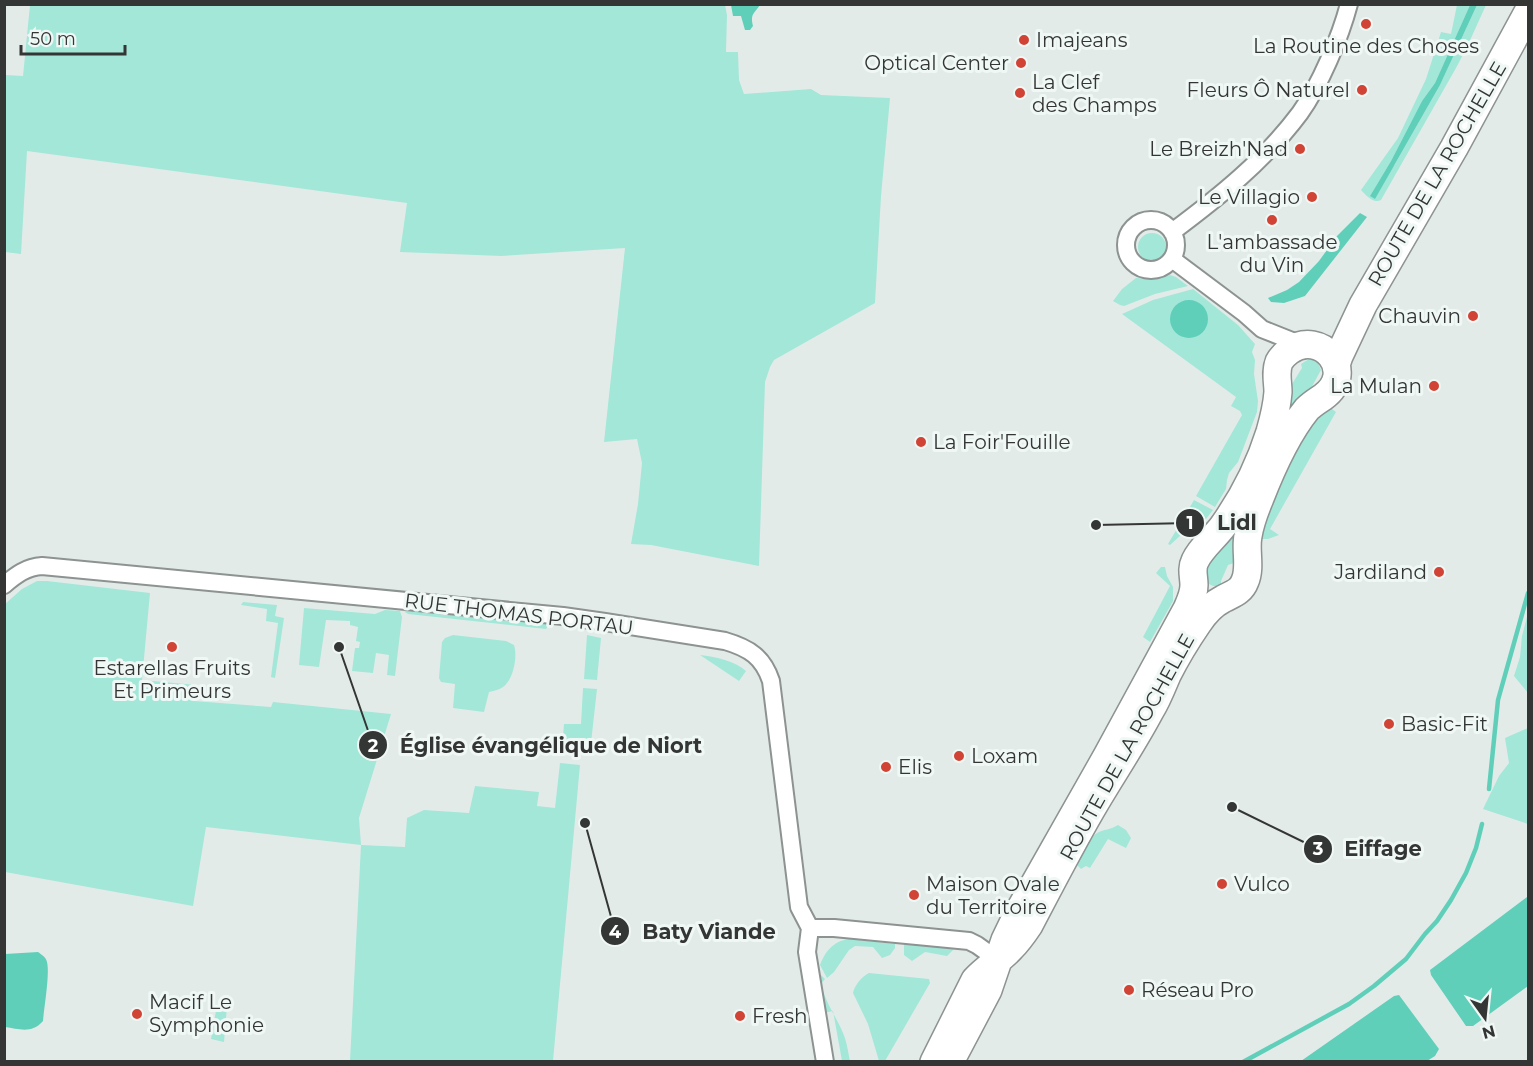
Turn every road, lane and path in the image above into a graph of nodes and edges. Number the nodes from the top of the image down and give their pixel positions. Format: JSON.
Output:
{"nodes":[{"id":1,"x":1349,"y":4,"type":"edge"},
{"id":2,"x":1528,"y":12,"type":"edge"},
{"id":3,"x":1172,"y":232,"type":"junction"},
{"id":4,"x":1172,"y":260,"type":"junction"},
{"id":5,"x":1363,"y":305,"type":"junction"},
{"id":6,"x":1262,"y":329,"type":"junction"},
{"id":7,"x":1307,"y":345,"type":"junction"},
{"id":8,"x":1336,"y":365,"type":"junction"},
{"id":9,"x":1277,"y":371,"type":"junction"},
{"id":10,"x":1194,"y":584,"type":"junction"},
{"id":11,"x":4,"y":585,"type":"edge"},
{"id":12,"x":1222,"y":599,"type":"junction"},
{"id":13,"x":810,"y":928,"type":"junction"},
{"id":14,"x":998,"y":960,"type":"junction"},
{"id":15,"x":825,"y":1062,"type":"edge"},
{"id":16,"x":934,"y":1062,"type":"edge"},
{"id":17,"x":950,"y":1062,"type":"edge"}],
"edges":[{"from":1,"to":3,"type":"street"},
{"from":2,"to":5,"type":"main road","name":"ROUTE DE LA ROCHELLE"},
{"from":3,"to":4,"type":"street"},
{"from":3,"to":4,"type":"street"},
{"from":4,"to":6,"type":"street"},
{"from":5,"to":7,"type":"main road","name":"ROUTE DE LA ROCHELLE"},
{"from":5,"to":8,"type":"main road","name":"ROUTE DE LA ROCHELLE"},
{"from":6,"to":7,"type":"street"},
{"from":6,"to":9,"type":"street"},
{"from":7,"to":8,"type":"main road"},
{"from":7,"to":9,"type":"main road","name":"ROUTE DE LA ROCHELLE"},
{"from":8,"to":12,"type":"main road","name":"ROUTE DE LA ROCHELLE"},
{"from":9,"to":10,"type":"main road","name":"ROUTE DE LA ROCHELLE"},
{"from":10,"to":12,"type":"main road"},
{"from":10,"to":14,"type":"main road","name":"ROUTE DE LA ROCHELLE"},
{"from":11,"to":13,"type":"street","name":"RUE THOMAS PORTAU"},
{"from":12,"to":14,"type":"main road","name":"ROUTE DE LA ROCHELLE"},
{"from":13,"to":14,"type":"street"},
{"from":13,"to":15,"type":"street","name":"RUE THOMAS PORTAU"},
{"from":14,"to":16,"type":"main road","name":"ROUTE DE LA ROCHELLE"},
{"from":14,"to":17,"type":"main road","name":"ROUTE DE LA ROCHELLE"}]}
